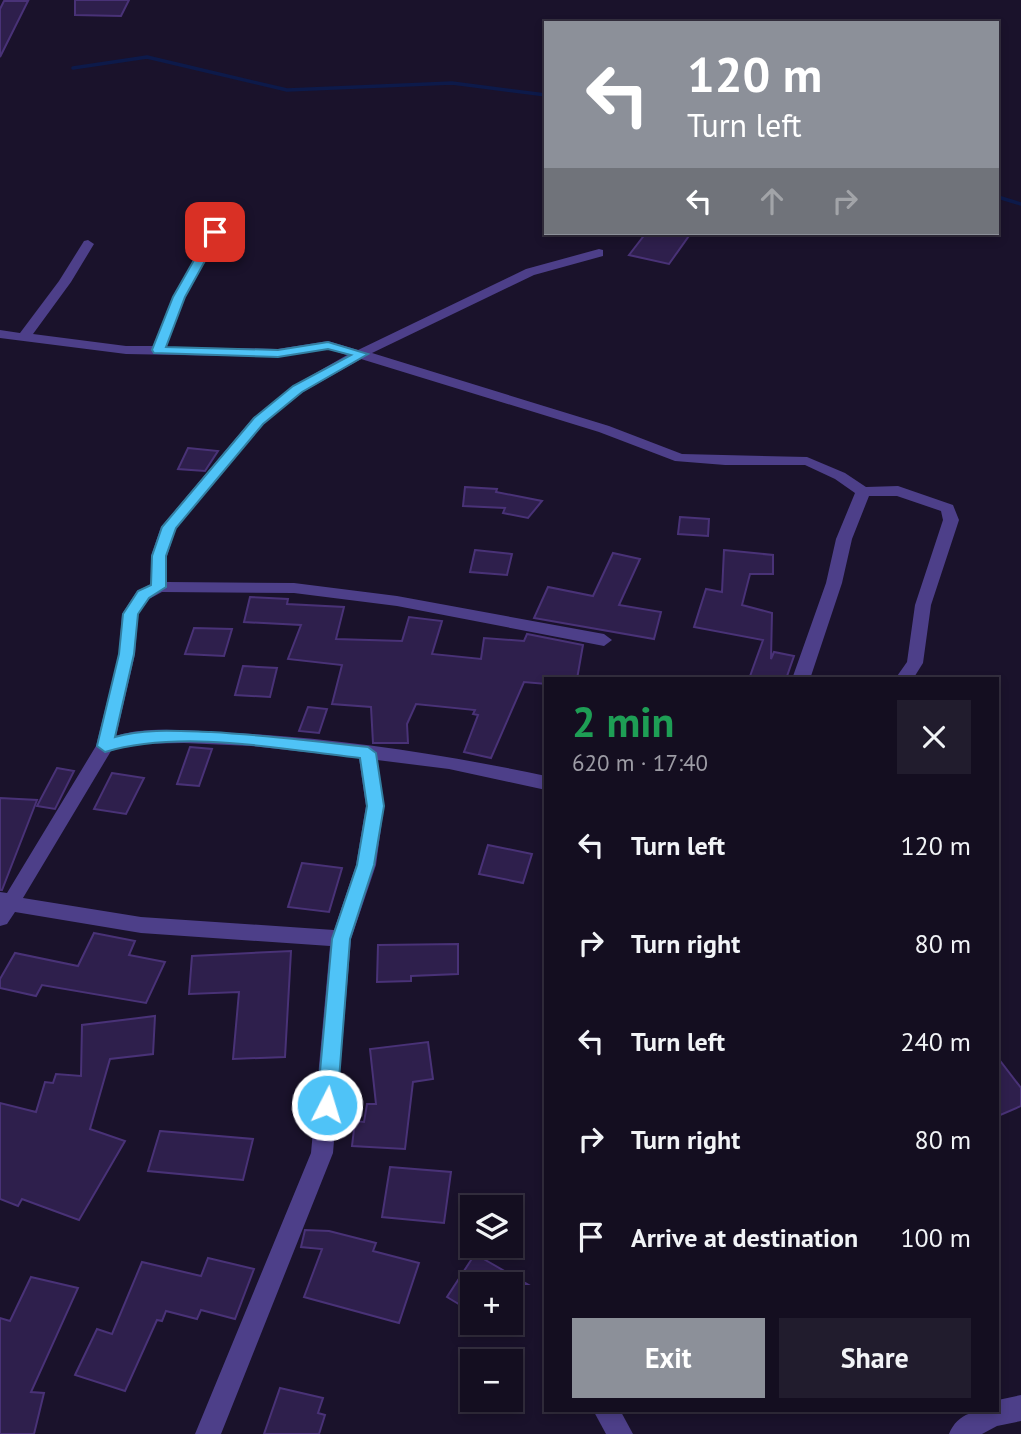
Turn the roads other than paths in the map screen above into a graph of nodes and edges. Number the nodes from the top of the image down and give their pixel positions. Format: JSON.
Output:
{"nodes":[{"id":1,"x":215,"y":232,"type":"dead end"},
{"id":2,"x":88,"y":244,"type":"dead end"},
{"id":3,"x":599,"y":253,"type":"dead end"},
{"id":4,"x":0,"y":334,"type":"edge"},
{"id":5,"x":24,"y":337,"type":"junction"},
{"id":6,"x":158,"y":350,"type":"junction"},
{"id":7,"x":361,"y":354,"type":"junction"},
{"id":8,"x":863,"y":492,"type":"junction"},
{"id":9,"x":159,"y":587,"type":"junction"},
{"id":10,"x":604,"y":640,"type":"dead end"},
{"id":11,"x":802,"y":677,"type":"edge"},
{"id":12,"x":905,"y":677,"type":"edge"},
{"id":13,"x":105,"y":746,"type":"junction"},
{"id":14,"x":368,"y":753,"type":"junction"},
{"id":15,"x":544,"y":783,"type":"edge"},
{"id":16,"x":3,"y":906,"type":"edge"},
{"id":17,"x":341,"y":939,"type":"junction"},
{"id":18,"x":1021,"y":1408,"type":"edge"},
{"id":19,"x":606,"y":1412,"type":"edge"},
{"id":20,"x":208,"y":1434,"type":"edge"},
{"id":21,"x":620,"y":1434,"type":"edge"},
{"id":22,"x":962,"y":1434,"type":"edge"}],
"edges":[{"from":1,"to":6,"type":"street"},
{"from":2,"to":5,"type":"street"},
{"from":3,"to":7,"type":"street"},
{"from":4,"to":5,"type":"street"},
{"from":5,"to":6,"type":"street"},
{"from":6,"to":7,"type":"street"},
{"from":7,"to":8,"type":"street"},
{"from":7,"to":9,"type":"street"},
{"from":8,"to":11,"type":"street"},
{"from":8,"to":12,"type":"street"},
{"from":9,"to":10,"type":"street"},
{"from":9,"to":13,"type":"street"},
{"from":13,"to":14,"type":"street"},
{"from":13,"to":16,"type":"street"},
{"from":14,"to":15,"type":"street"},
{"from":14,"to":17,"type":"street"},
{"from":16,"to":17,"type":"street"},
{"from":17,"to":20,"type":"street"},
{"from":18,"to":22,"type":"street"},
{"from":19,"to":21,"type":"street"}]}
